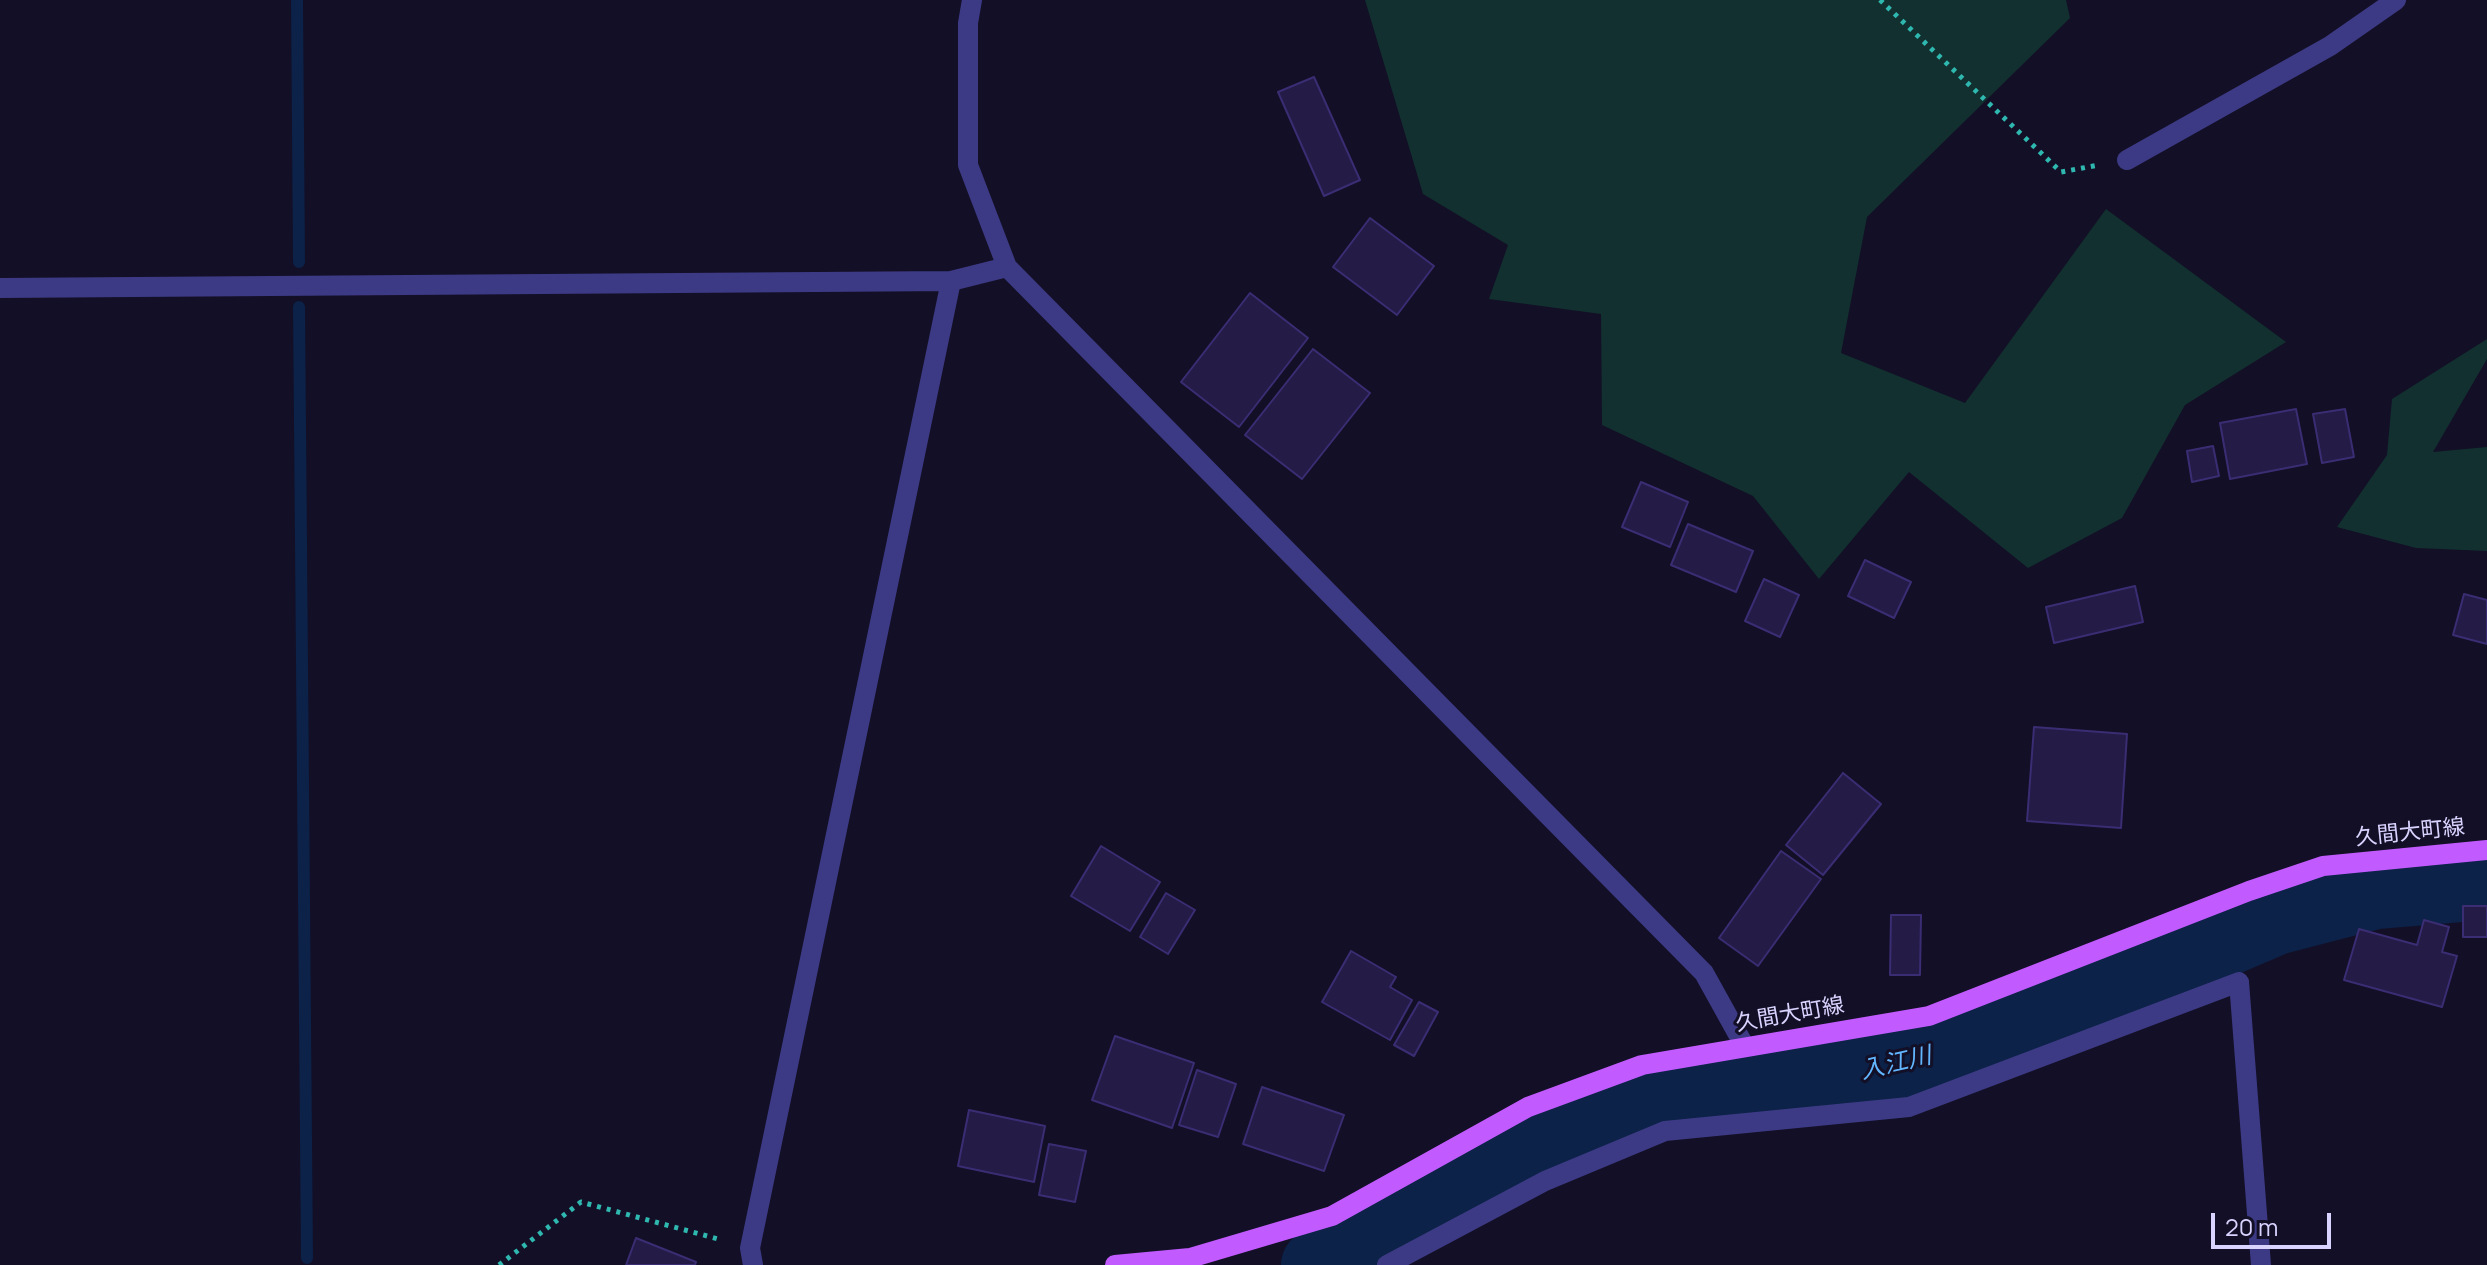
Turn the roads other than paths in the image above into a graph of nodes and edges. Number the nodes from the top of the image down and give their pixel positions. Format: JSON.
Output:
{"nodes":[{"id":1,"x":972,"y":0,"type":"edge"},
{"id":2,"x":2396,"y":0,"type":"edge"},
{"id":3,"x":2127,"y":160,"type":"road end"},
{"id":4,"x":1007,"y":267,"type":"junction"},
{"id":5,"x":951,"y":281,"type":"junction"},
{"id":6,"x":0,"y":288,"type":"edge"},
{"id":7,"x":2487,"y":850,"type":"edge"},
{"id":8,"x":1745,"y":1047,"type":"junction"},
{"id":9,"x":752,"y":1256,"type":"edge"},
{"id":10,"x":1115,"y":1265,"type":"edge"},
{"id":11,"x":1387,"y":1265,"type":"edge"},
{"id":12,"x":2261,"y":1265,"type":"edge"}],
"edges":[{"from":1,"to":4,"type":"street"},
{"from":2,"to":3,"type":"street"},
{"from":4,"to":5,"type":"street"},
{"from":4,"to":8,"type":"street"},
{"from":5,"to":6,"type":"street"},
{"from":5,"to":9,"type":"street"},
{"from":7,"to":8,"type":"main road","name":"久間大町線"},
{"from":8,"to":10,"type":"main road","name":"久間大町線"},
{"from":11,"to":12,"type":"street"}]}
